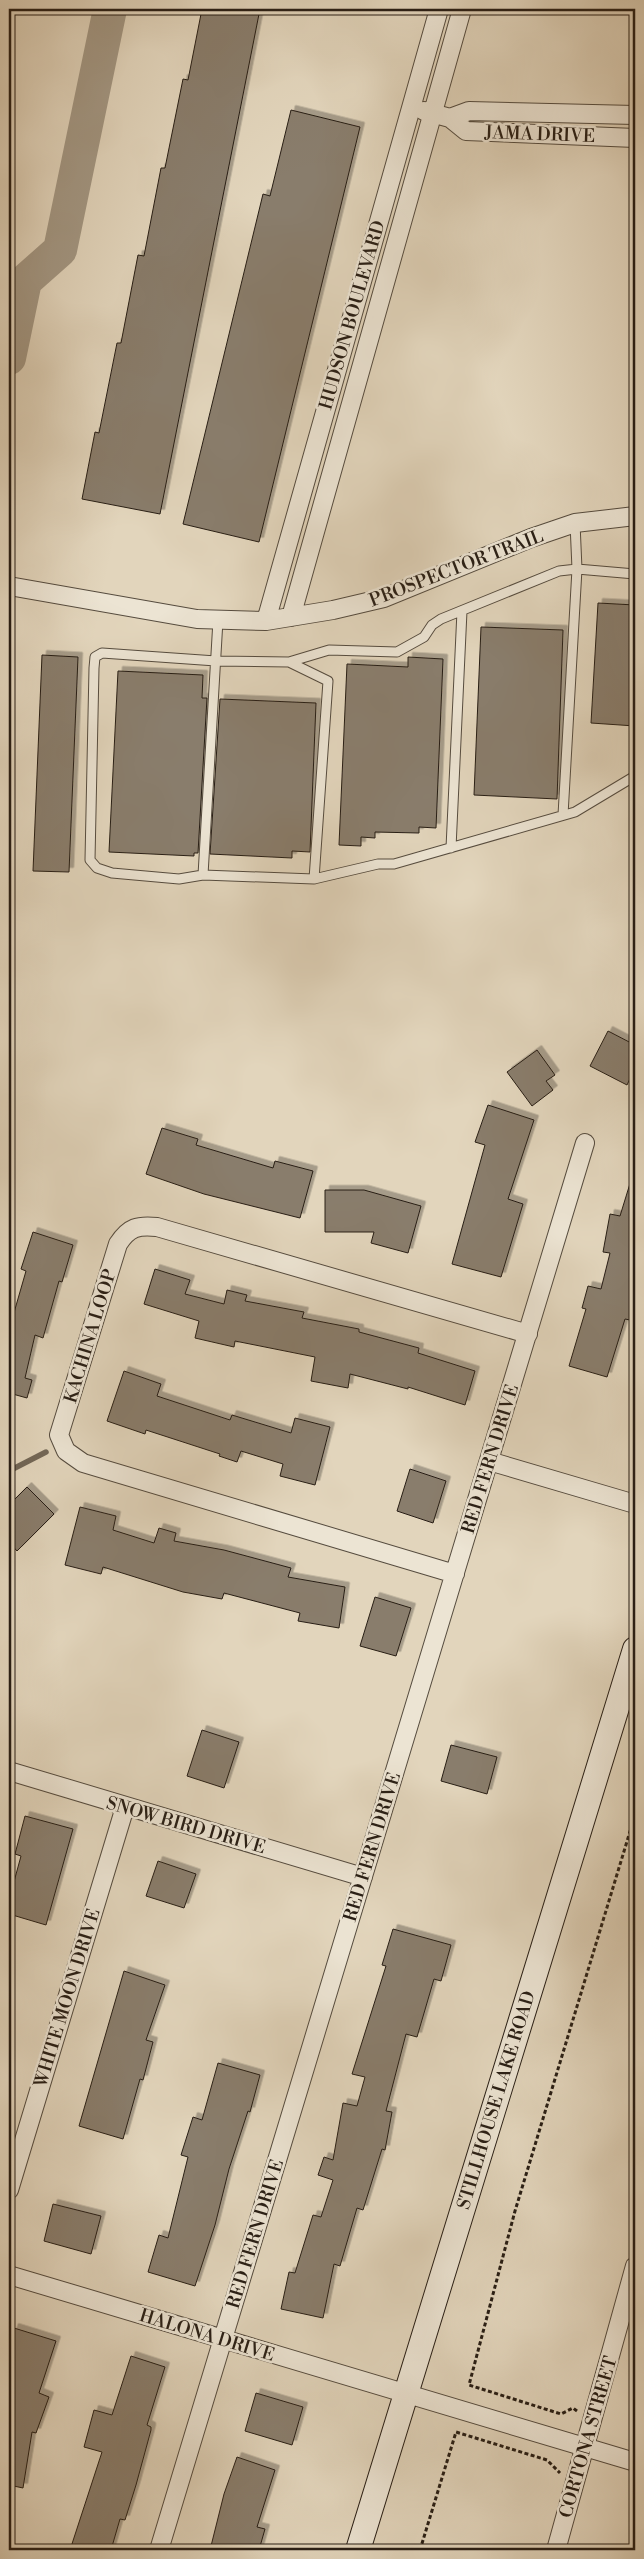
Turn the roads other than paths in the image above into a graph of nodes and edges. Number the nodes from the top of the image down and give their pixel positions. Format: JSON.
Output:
{"nodes":[{"id":1,"x":439,"y":9,"type":"edge"},
{"id":2,"x":462,"y":9,"type":"edge"},
{"id":3,"x":411,"y":108,"type":"junction"},
{"id":4,"x":635,"y":115,"type":"edge"},
{"id":5,"x":442,"y":116,"type":"junction"},
{"id":6,"x":635,"y":138,"type":"edge"},
{"id":7,"x":635,"y":516,"type":"edge"},
{"id":8,"x":575,"y":523,"type":"junction"},
{"id":9,"x":577,"y":569,"type":"junction"},
{"id":10,"x":635,"y":574,"type":"edge"},
{"id":11,"x":10,"y":586,"type":"edge"},
{"id":12,"x":462,"y":610,"type":"junction"},
{"id":13,"x":291,"y":617,"type":"junction"},
{"id":14,"x":218,"y":620,"type":"junction"},
{"id":15,"x":266,"y":621,"type":"junction"},
{"id":16,"x":216,"y":661,"type":"junction"},
{"id":17,"x":289,"y":662,"type":"junction"},
{"id":18,"x":635,"y":776,"type":"edge"},
{"id":19,"x":563,"y":815,"type":"junction"},
{"id":20,"x":450,"y":848,"type":"junction"},
{"id":21,"x":203,"y":875,"type":"junction"},
{"id":22,"x":314,"y":879,"type":"junction"},
{"id":23,"x":585,"y":1144,"type":"dead end"},
{"id":24,"x":528,"y":1334,"type":"junction"},
{"id":25,"x":489,"y":1461,"type":"junction"},
{"id":26,"x":635,"y":1504,"type":"edge"},
{"id":27,"x":455,"y":1574,"type":"junction"},
{"id":28,"x":635,"y":1649,"type":"edge"},
{"id":29,"x":9,"y":1771,"type":"edge"},
{"id":30,"x":125,"y":1807,"type":"junction"},
{"id":31,"x":363,"y":1877,"type":"junction"},
{"id":32,"x":9,"y":2190,"type":"edge"},
{"id":33,"x":635,"y":2266,"type":"edge"},
{"id":34,"x":9,"y":2275,"type":"edge"},
{"id":35,"x":223,"y":2339,"type":"junction"},
{"id":36,"x":406,"y":2394,"type":"junction"},
{"id":37,"x":586,"y":2446,"type":"junction"},
{"id":38,"x":635,"y":2462,"type":"edge"},
{"id":39,"x":159,"y":2550,"type":"edge"},
{"id":40,"x":358,"y":2550,"type":"edge"},
{"id":41,"x":556,"y":2550,"type":"edge"}],
"edges":[{"from":1,"to":3,"type":"street","name":"HUDSON BOULEVARD"},
{"from":2,"to":5,"type":"street","name":"HUDSON BOULEVARD"},
{"from":3,"to":5,"type":"street","name":"JAMA DRIVE"},
{"from":3,"to":15,"type":"street","name":"HUDSON BOULEVARD"},
{"from":4,"to":5,"type":"street","name":"JAMA DRIVE"},
{"from":5,"to":6,"type":"street","name":"JAMA DRIVE"},
{"from":5,"to":13,"type":"street","name":"HUDSON BOULEVARD"},
{"from":7,"to":8,"type":"street","name":"PROSPECTOR TRAIL"},
{"from":8,"to":9,"type":"lane"},
{"from":8,"to":13,"type":"street","name":"PROSPECTOR TRAIL"},
{"from":9,"to":10,"type":"lane"},
{"from":9,"to":12,"type":"lane"},
{"from":9,"to":19,"type":"lane"},
{"from":11,"to":14,"type":"street","name":"PROSPECTOR TRAIL"},
{"from":12,"to":17,"type":"lane"},
{"from":12,"to":20,"type":"lane"},
{"from":13,"to":15,"type":"street","name":"PROSPECTOR TRAIL"},
{"from":14,"to":15,"type":"street","name":"PROSPECTOR TRAIL"},
{"from":14,"to":16,"type":"lane"},
{"from":16,"to":17,"type":"lane"},
{"from":16,"to":21,"type":"lane"},
{"from":16,"to":21,"type":"lane"},
{"from":17,"to":22,"type":"lane"},
{"from":18,"to":19,"type":"lane"},
{"from":19,"to":20,"type":"lane"},
{"from":20,"to":22,"type":"lane"},
{"from":21,"to":22,"type":"lane"},
{"from":23,"to":24,"type":"street","name":"RED FERN DRIVE"},
{"from":24,"to":25,"type":"street","name":"RED FERN DRIVE"},
{"from":24,"to":27,"type":"street","name":"KACHINA LOOP"},
{"from":25,"to":26,"type":"street"},
{"from":25,"to":27,"type":"street","name":"RED FERN DRIVE"},
{"from":27,"to":31,"type":"street","name":"RED FERN DRIVE"},
{"from":28,"to":36,"type":"main road","name":"STILLHOUSE LAKE ROAD"},
{"from":29,"to":30,"type":"street","name":"SNOW BIRD DRIVE"},
{"from":30,"to":31,"type":"street","name":"SNOW BIRD DRIVE"},
{"from":30,"to":32,"type":"street","name":"WHITE MOON DRIVE"},
{"from":31,"to":35,"type":"street","name":"RED FERN DRIVE"},
{"from":33,"to":37,"type":"street","name":"CORTONA STREET"},
{"from":34,"to":35,"type":"street","name":"HALONA DRIVE"},
{"from":35,"to":36,"type":"street","name":"HALONA DRIVE"},
{"from":35,"to":39,"type":"street","name":"RED FERN DRIVE"},
{"from":36,"to":37,"type":"street","name":"HALONA DRIVE"},
{"from":36,"to":40,"type":"main road","name":"STILLHOUSE LAKE ROAD"},
{"from":37,"to":38,"type":"street","name":"HALONA DRIVE"},
{"from":37,"to":41,"type":"street","name":"CORTONA STREET"}]}
